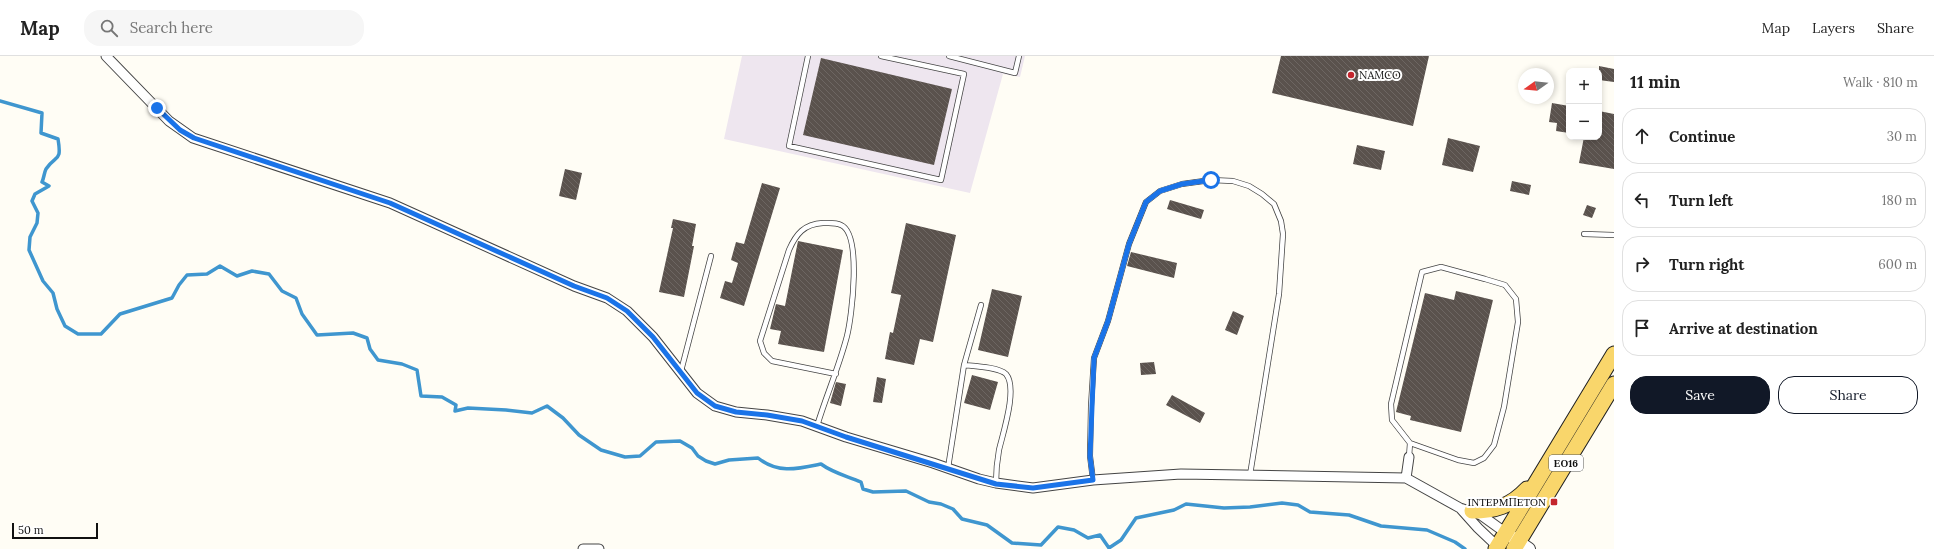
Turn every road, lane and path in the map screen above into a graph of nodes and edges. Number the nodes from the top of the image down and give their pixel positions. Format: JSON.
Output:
{"nodes":[{"id":1,"x":106,"y":56,"type":"edge"},
{"id":2,"x":808,"y":56,"type":"edge"},
{"id":3,"x":881,"y":56,"type":"edge"},
{"id":4,"x":910,"y":56,"type":"edge"},
{"id":5,"x":949,"y":56,"type":"edge"},
{"id":6,"x":1019,"y":56,"type":"edge"},
{"id":7,"x":909,"y":62,"type":"junction"},
{"id":8,"x":1584,"y":234,"type":"dead end"},
{"id":9,"x":1614,"y":235,"type":"edge"},
{"id":10,"x":711,"y":256,"type":"dead end"},
{"id":11,"x":981,"y":305,"type":"dead end"},
{"id":12,"x":1614,"y":354,"type":"edge"},
{"id":13,"x":964,"y":365,"type":"junction"},
{"id":14,"x":680,"y":373,"type":"junction"},
{"id":15,"x":836,"y":374,"type":"junction"},
{"id":16,"x":1614,"y":384,"type":"edge"},
{"id":17,"x":818,"y":426,"type":"junction"},
{"id":18,"x":1410,"y":443,"type":"junction"},
{"id":19,"x":1409,"y":457,"type":"joint"},
{"id":20,"x":948,"y":468,"type":"junction"},
{"id":21,"x":1545,"y":469,"type":"junction"},
{"id":22,"x":1250,"y":475,"type":"junction"},
{"id":23,"x":1406,"y":478,"type":"junction"},
{"id":24,"x":1093,"y":480,"type":"junction"},
{"id":25,"x":996,"y":484,"type":"junction"},
{"id":26,"x":1466,"y":509,"type":"junction"},
{"id":27,"x":1506,"y":533,"type":"junction"},
{"id":28,"x":1520,"y":546,"type":"edge"},
{"id":29,"x":1498,"y":548,"type":"edge"},
{"id":30,"x":583,"y":549,"type":"edge"},
{"id":31,"x":599,"y":549,"type":"edge"}],
"edges":[{"from":1,"to":14,"type":"street"},
{"from":2,"to":7,"type":"lane"},
{"from":3,"to":7,"type":"lane"},
{"from":4,"to":7,"type":"lane"},
{"from":5,"to":6,"type":"lane"},
{"from":8,"to":9,"type":"lane"},
{"from":10,"to":14,"type":"lane"},
{"from":11,"to":13,"type":"lane"},
{"from":12,"to":21,"type":"main road","number":"ΕΟ16"},
{"from":13,"to":20,"type":"lane"},
{"from":13,"to":25,"type":"lane"},
{"from":14,"to":17,"type":"street"},
{"from":15,"to":15,"type":"lane"},
{"from":15,"to":17,"type":"lane"},
{"from":16,"to":28,"type":"main road","number":"ΕΟ16"},
{"from":17,"to":20,"type":"street"},
{"from":18,"to":18,"type":"lane"},
{"from":18,"to":19,"type":"lane"},
{"from":19,"to":23,"type":"street"},
{"from":20,"to":25,"type":"street"},
{"from":21,"to":26,"type":"main road"},
{"from":21,"to":27,"type":"main road","number":"ΕΟ16"},
{"from":22,"to":23,"type":"street"},
{"from":22,"to":24,"type":"street"},
{"from":22,"to":24,"type":"lane"},
{"from":23,"to":26,"type":"street"},
{"from":24,"to":25,"type":"street"},
{"from":26,"to":27,"type":"street"},
{"from":26,"to":29,"type":"street"},
{"from":27,"to":28,"type":"street"},
{"from":27,"to":29,"type":"main road","number":"ΕΟ16"},
{"from":30,"to":31,"type":"street"}]}
